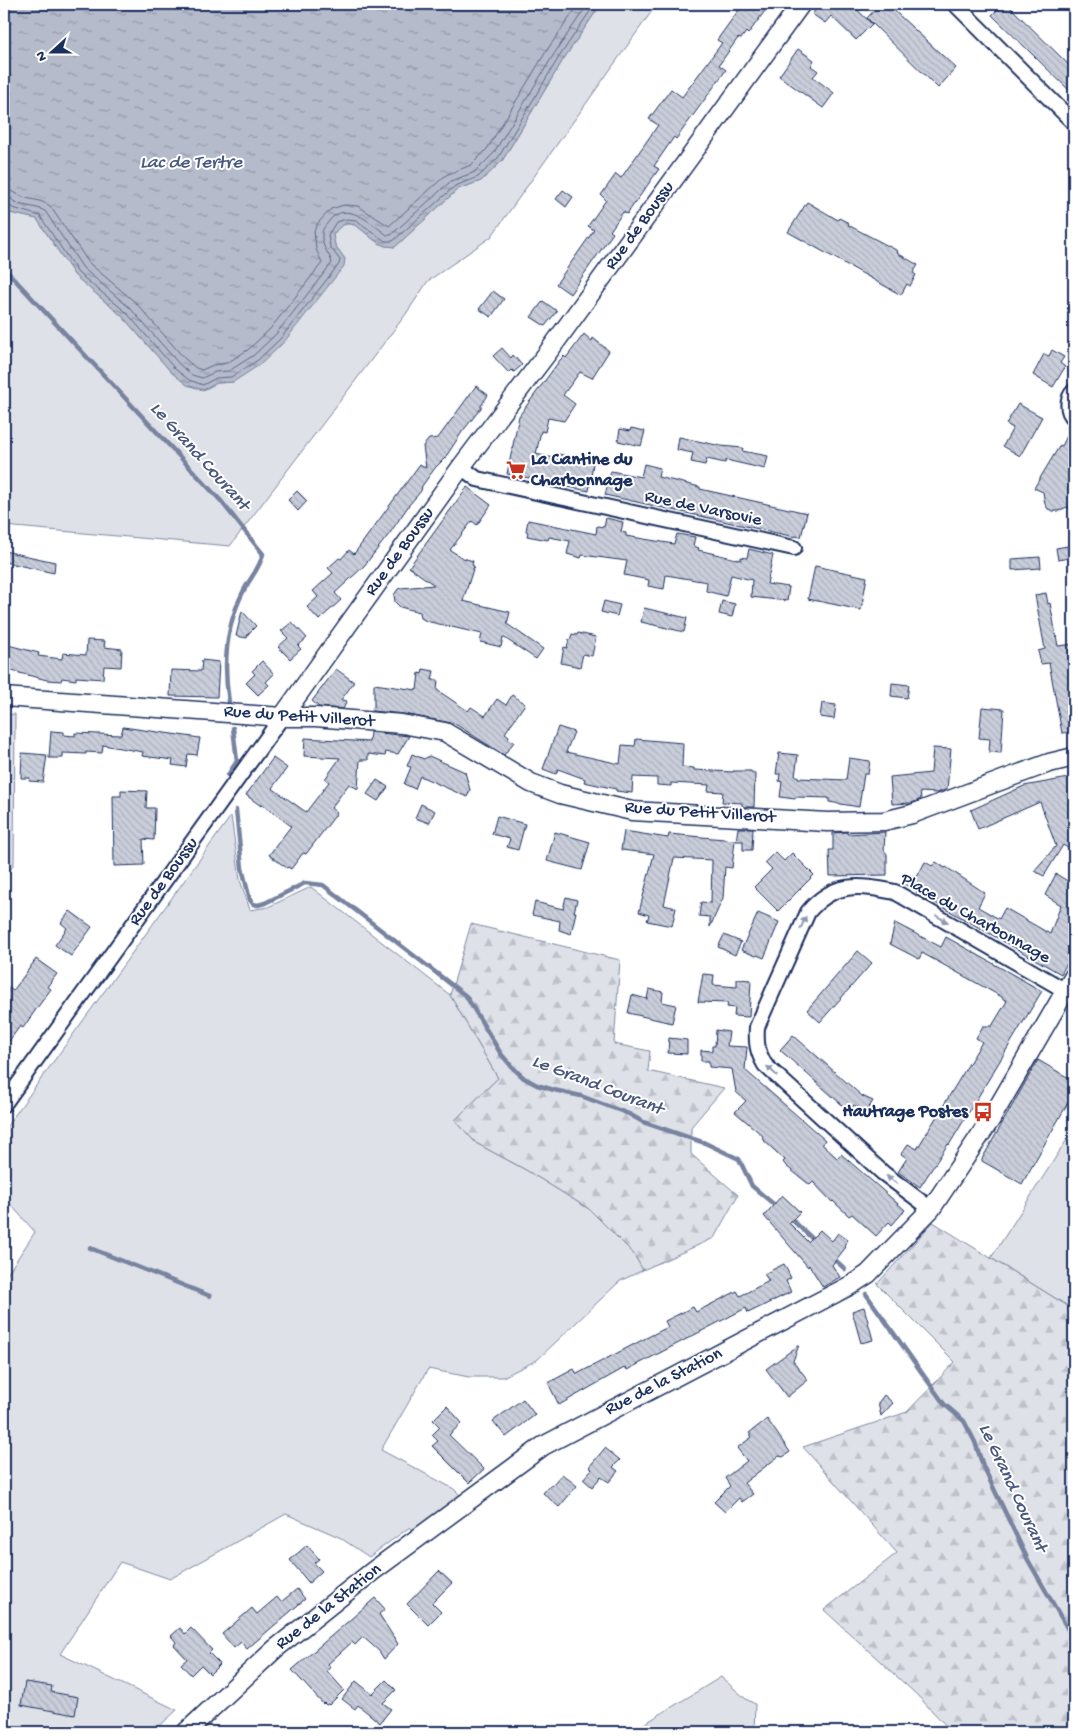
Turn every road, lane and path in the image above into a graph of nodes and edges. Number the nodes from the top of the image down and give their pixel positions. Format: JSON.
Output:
{"nodes":[{"id":1,"x":801,"y":4,"type":"edge"},
{"id":2,"x":955,"y":4,"type":"edge"},
{"id":3,"x":1074,"y":123,"type":"edge"},
{"id":4,"x":1074,"y":391,"type":"edge"},
{"id":5,"x":1074,"y":418,"type":"edge"},
{"id":6,"x":461,"y":467,"type":"junction"},
{"id":7,"x":794,"y":548,"type":"dead end"},
{"id":8,"x":4,"y":697,"type":"edge"},
{"id":9,"x":282,"y":717,"type":"junction"},
{"id":10,"x":1074,"y":757,"type":"edge"},
{"id":11,"x":1070,"y":984,"type":"edge"},
{"id":12,"x":4,"y":1104,"type":"edge"},
{"id":13,"x":931,"y":1209,"type":"junction"},
{"id":14,"x":186,"y":1732,"type":"edge"}],
"edges":[{"from":1,"to":6,"type":"street","name":"Rue de Boussu"},
{"from":2,"to":3,"type":"street"},
{"from":4,"to":5,"type":"street"},
{"from":6,"to":7,"type":"street","name":"Rue de Varsovie"},
{"from":6,"to":9,"type":"street","name":"Rue de Boussu"},
{"from":8,"to":9,"type":"street","name":"Rue du Petit Villerot"},
{"from":9,"to":10,"type":"street","name":"Rue du Petit Villerot"},
{"from":9,"to":12,"type":"street","name":"Rue de Boussu"},
{"from":11,"to":13,"type":"street","name":"Rue de la Station"},
{"from":13,"to":11,"type":"street","name":"Place du Charbonnage","one_way":true},
{"from":13,"to":14,"type":"street","name":"Rue de la Station"}]}
